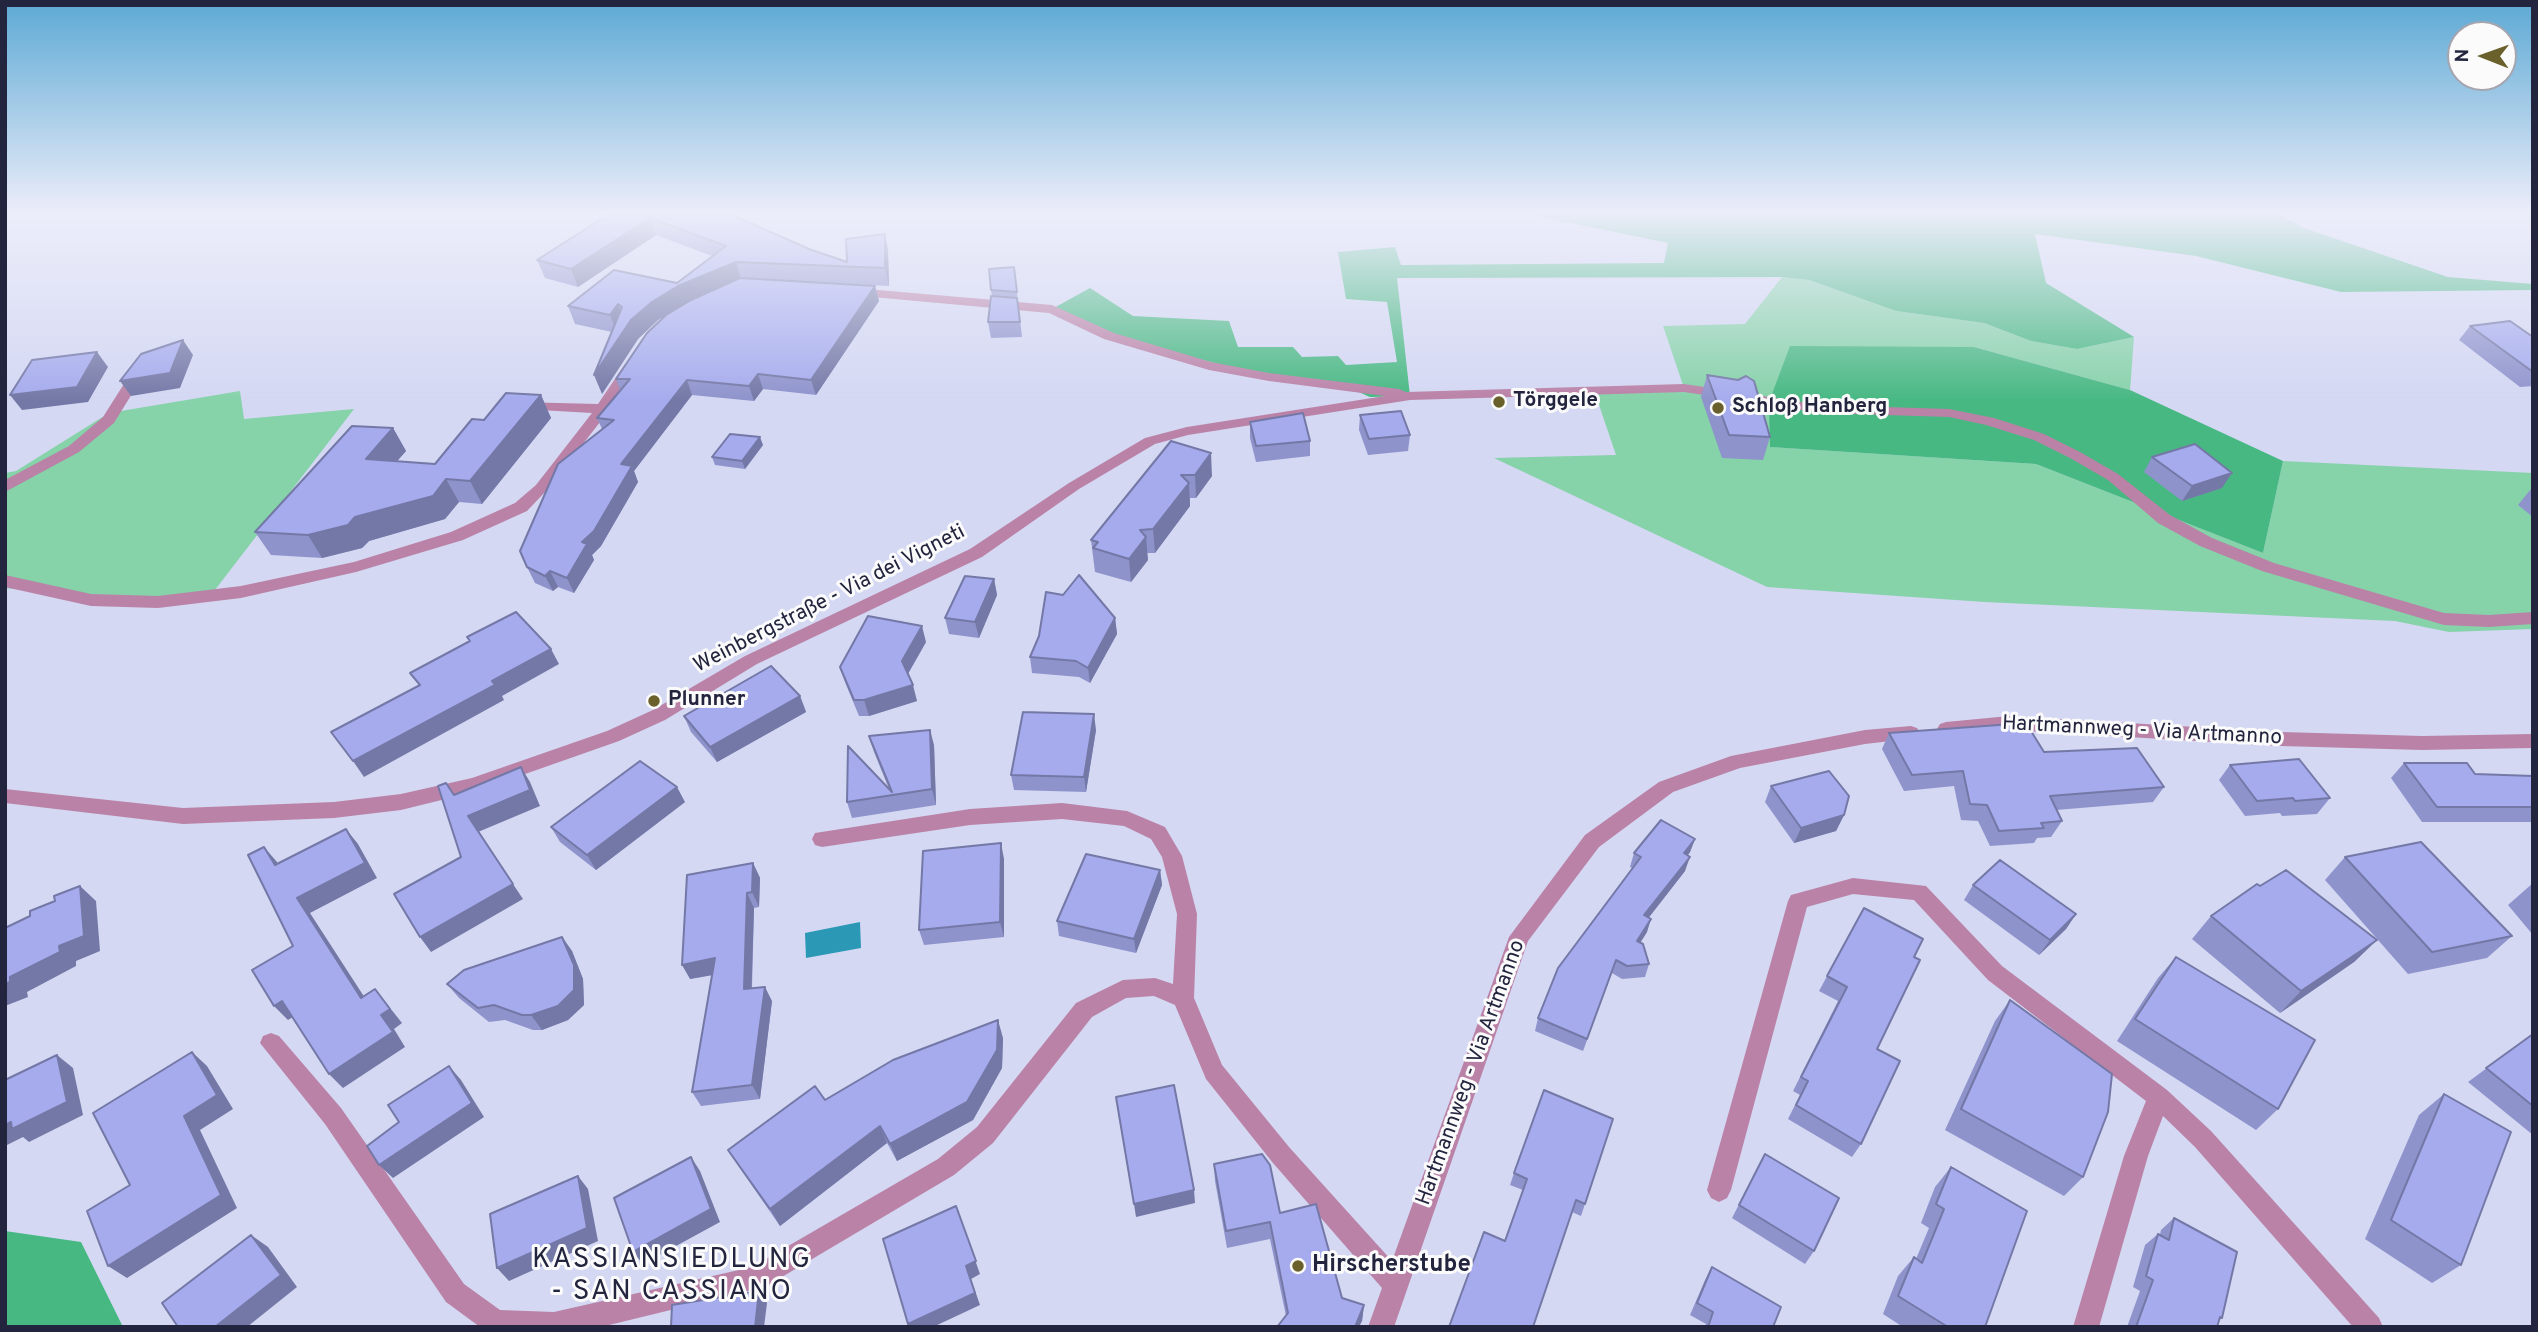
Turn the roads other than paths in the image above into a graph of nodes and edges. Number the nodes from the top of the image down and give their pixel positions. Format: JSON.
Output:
{"nodes":[{"id":1,"x":839,"y":291,"type":"edge"},
{"id":2,"x":638,"y":354,"type":"edge"},
{"id":3,"x":143,"y":366,"type":"edge"},
{"id":4,"x":1410,"y":396,"type":"junction"},
{"id":5,"x":522,"y":405,"type":"edge"},
{"id":6,"x":603,"y":409,"type":"junction"},
{"id":7,"x":5,"y":487,"type":"edge"},
{"id":8,"x":5,"y":581,"type":"edge"},
{"id":9,"x":2533,"y":618,"type":"edge"},
{"id":10,"x":2533,"y":741,"type":"edge"},
{"id":11,"x":5,"y":796,"type":"edge"},
{"id":12,"x":822,"y":839,"type":"dead end"},
{"id":13,"x":1183,"y":998,"type":"junction"},
{"id":14,"x":271,"y":1043,"type":"dead end"},
{"id":15,"x":2158,"y":1097,"type":"junction"},
{"id":16,"x":1719,"y":1190,"type":"dead end"},
{"id":17,"x":1395,"y":1283,"type":"junction"},
{"id":18,"x":1381,"y":1327,"type":"edge"},
{"id":19,"x":2086,"y":1327,"type":"edge"},
{"id":20,"x":2370,"y":1327,"type":"edge"}],
"edges":[{"from":1,"to":4,"type":"street","name":"Weinbergstraße - Via dei Vigneti"},
{"from":2,"to":6,"type":"street"},
{"from":3,"to":7,"type":"street"},
{"from":4,"to":9,"type":"street","name":"Weinbergstraße - Via dei Vigneti"},
{"from":4,"to":11,"type":"street","name":"Weinbergstraße - Via dei Vigneti"},
{"from":5,"to":6,"type":"street"},
{"from":6,"to":8,"type":"street"},
{"from":10,"to":17,"type":"street","name":"Hartmannweg - Via Artmanno"},
{"from":12,"to":13,"type":"street"},
{"from":13,"to":14,"type":"street"},
{"from":13,"to":17,"type":"street"},
{"from":15,"to":16,"type":"street"},
{"from":15,"to":19,"type":"street"},
{"from":15,"to":20,"type":"street"},
{"from":17,"to":18,"type":"street","name":"Hartmannweg - Via Artmanno"}]}
